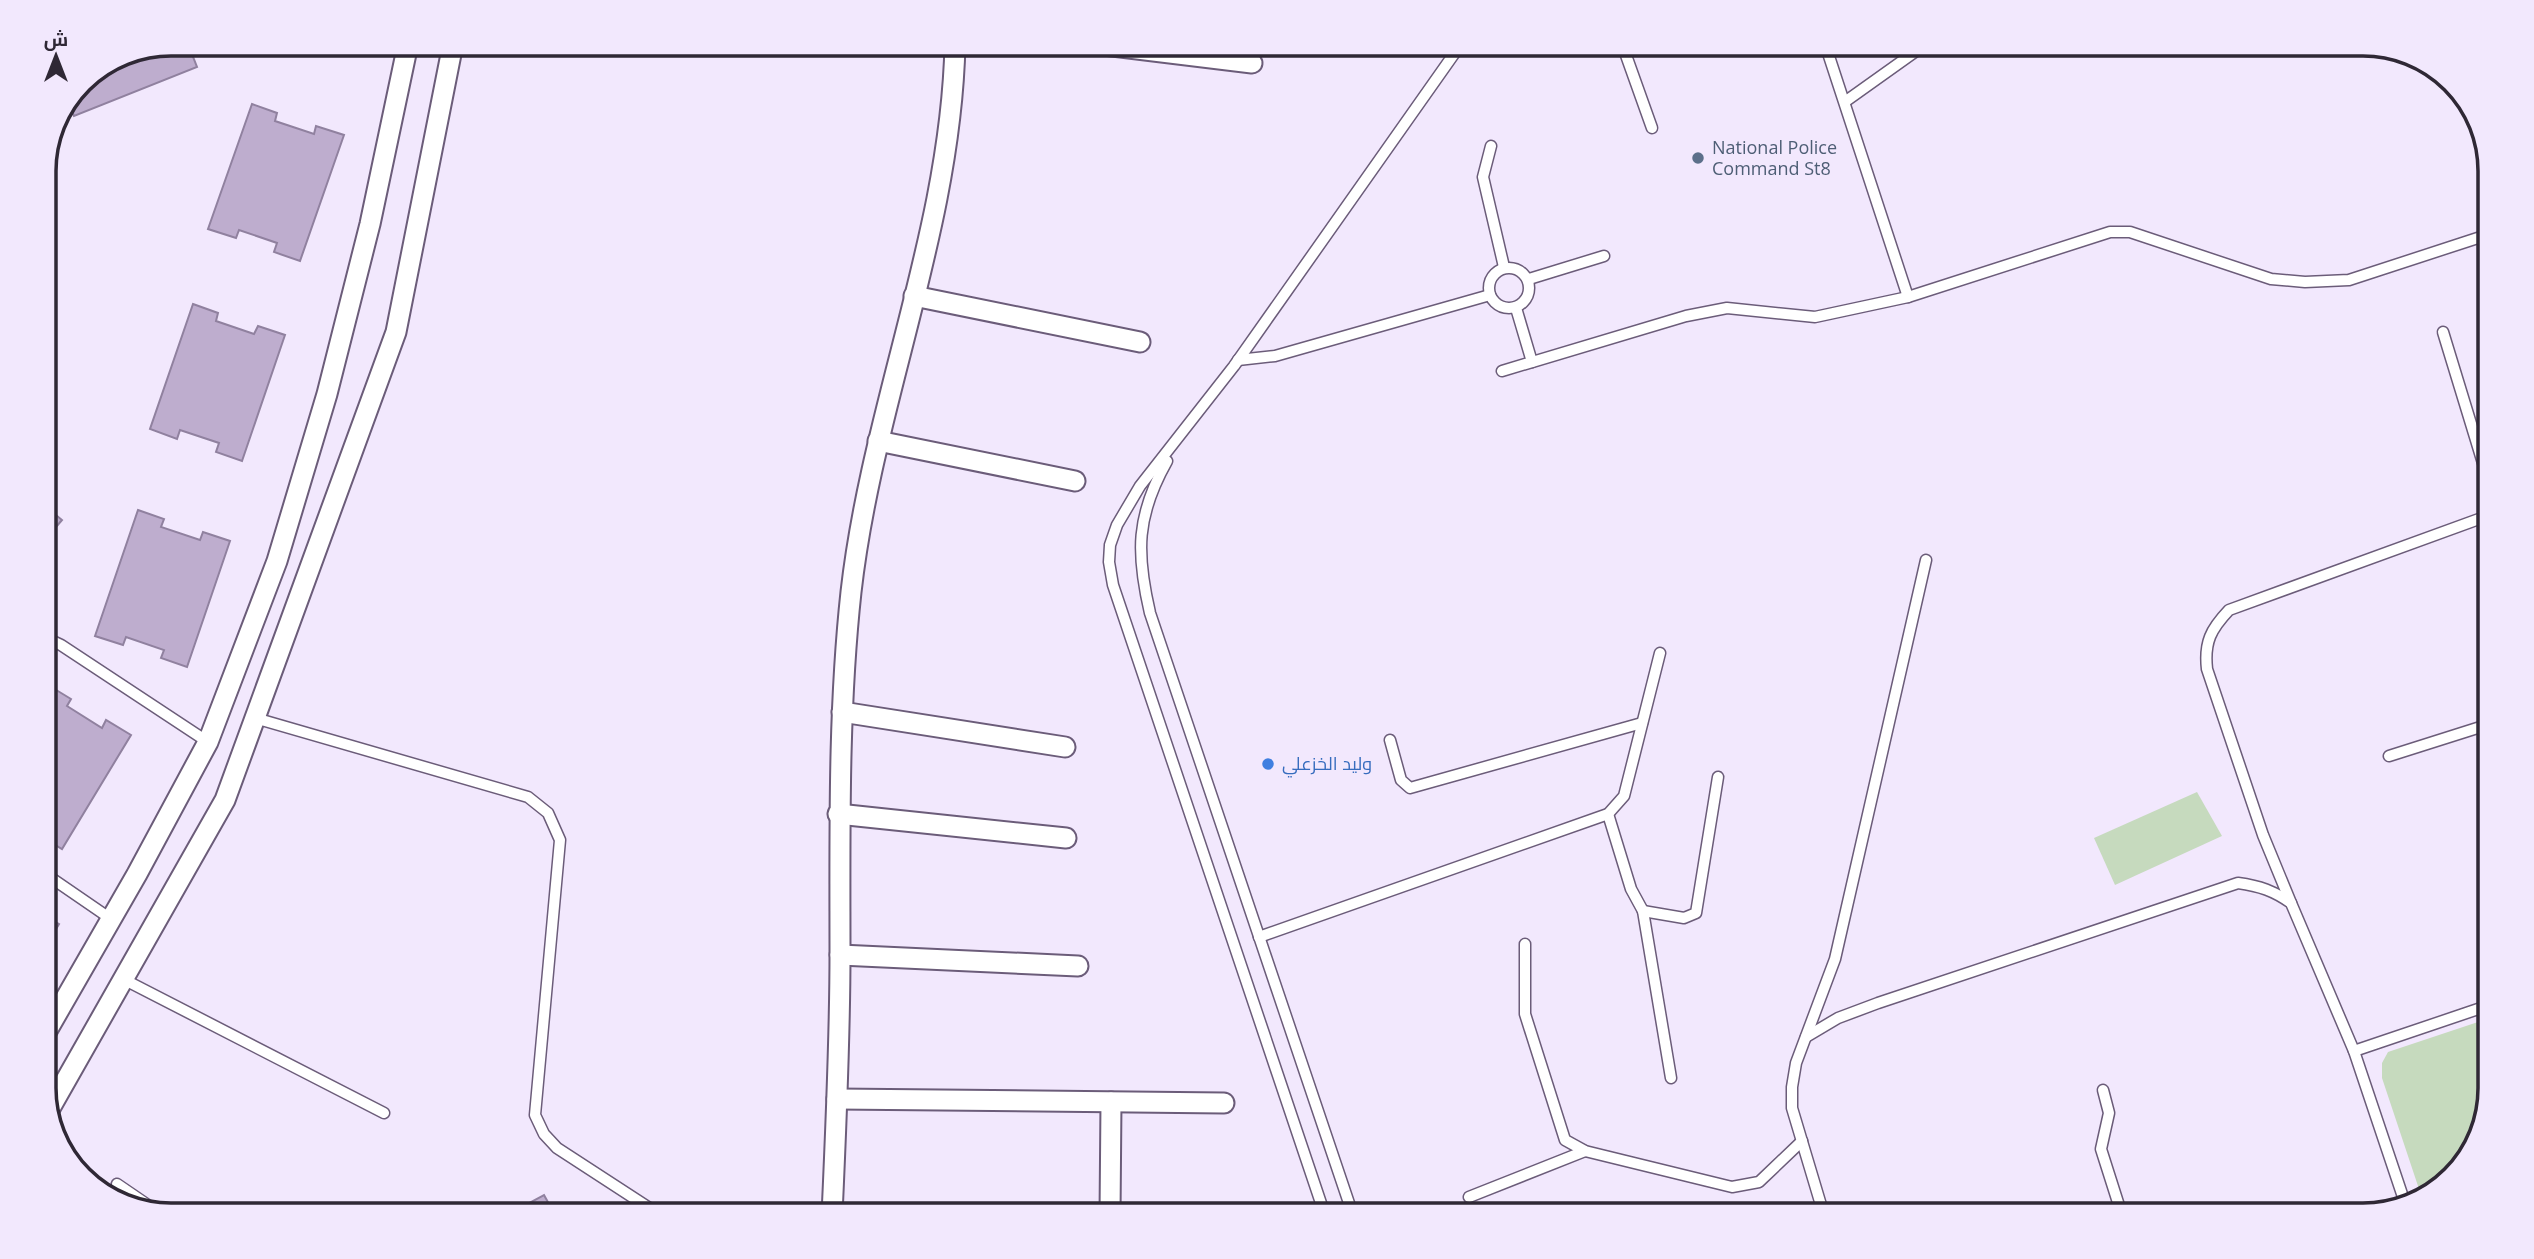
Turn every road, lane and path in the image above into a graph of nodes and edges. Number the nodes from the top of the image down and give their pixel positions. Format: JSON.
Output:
{"nodes":[{"id":1,"x":405,"y":56,"type":"edge"},
{"id":2,"x":451,"y":56,"type":"edge"},
{"id":3,"x":955,"y":56,"type":"edge"},
{"id":4,"x":1195,"y":56,"type":"edge"},
{"id":5,"x":1453,"y":56,"type":"edge"},
{"id":6,"x":1626,"y":56,"type":"edge"},
{"id":7,"x":1829,"y":56,"type":"edge"},
{"id":8,"x":1909,"y":56,"type":"edge"},
{"id":9,"x":1252,"y":63,"type":"dead end"},
{"id":10,"x":1846,"y":101,"type":"junction"},
{"id":11,"x":1653,"y":128,"type":"dead end"},
{"id":12,"x":1491,"y":146,"type":"dead end"},
{"id":13,"x":2478,"y":238,"type":"edge"},
{"id":14,"x":1604,"y":256,"type":"dead end"},
{"id":15,"x":1504,"y":267,"type":"junction"},
{"id":16,"x":1529,"y":279,"type":"junction"},
{"id":17,"x":1490,"y":295,"type":"junction"},
{"id":18,"x":914,"y":296,"type":"junction"},
{"id":19,"x":1908,"y":297,"type":"junction"},
{"id":20,"x":1516,"y":307,"type":"junction"},
{"id":21,"x":2443,"y":332,"type":"dead end"},
{"id":22,"x":1140,"y":342,"type":"dead end"},
{"id":23,"x":1238,"y":360,"type":"junction"},
{"id":24,"x":1532,"y":362,"type":"junction"},
{"id":25,"x":1502,"y":371,"type":"dead end"},
{"id":26,"x":878,"y":441,"type":"junction"},
{"id":27,"x":1178,"y":441,"type":"junction"},
{"id":28,"x":2478,"y":447,"type":"edge"},
{"id":29,"x":1075,"y":481,"type":"dead end"},
{"id":30,"x":2478,"y":518,"type":"edge"},
{"id":31,"x":1926,"y":560,"type":"dead end"},
{"id":32,"x":56,"y":643,"type":"edge"},
{"id":33,"x":1660,"y":653,"type":"dead end"},
{"id":34,"x":842,"y":712,"type":"junction"},
{"id":35,"x":255,"y":718,"type":"junction"},
{"id":36,"x":1642,"y":723,"type":"junction"},
{"id":37,"x":2478,"y":728,"type":"edge"},
{"id":38,"x":1390,"y":740,"type":"dead end"},
{"id":39,"x":208,"y":742,"type":"junction"},
{"id":40,"x":1065,"y":747,"type":"dead end"},
{"id":41,"x":2389,"y":756,"type":"dead end"},
{"id":42,"x":1718,"y":778,"type":"dead end"},
{"id":43,"x":838,"y":814,"type":"junction"},
{"id":44,"x":1608,"y":814,"type":"junction"},
{"id":45,"x":1066,"y":838,"type":"dead end"},
{"id":46,"x":56,"y":881,"type":"edge"},
{"id":47,"x":2291,"y":903,"type":"junction"},
{"id":48,"x":1643,"y":911,"type":"junction"},
{"id":49,"x":111,"y":919,"type":"junction"},
{"id":50,"x":1259,"y":937,"type":"junction"},
{"id":51,"x":1525,"y":944,"type":"dead end"},
{"id":52,"x":840,"y":955,"type":"junction"},
{"id":53,"x":1078,"y":966,"type":"dead end"},
{"id":54,"x":123,"y":979,"type":"junction"},
{"id":55,"x":2478,"y":1009,"type":"edge"},
{"id":56,"x":56,"y":1014,"type":"edge"},
{"id":57,"x":1806,"y":1037,"type":"junction"},
{"id":58,"x":2354,"y":1051,"type":"junction"},
{"id":59,"x":1671,"y":1078,"type":"dead end"},
{"id":60,"x":2104,"y":1090,"type":"dead end"},
{"id":61,"x":56,"y":1097,"type":"edge"},
{"id":62,"x":837,"y":1099,"type":"junction"},
{"id":63,"x":1111,"y":1102,"type":"junction"},
{"id":64,"x":1224,"y":1104,"type":"dead end"},
{"id":65,"x":384,"y":1113,"type":"dead end"},
{"id":66,"x":1802,"y":1141,"type":"junction"},
{"id":67,"x":1586,"y":1151,"type":"junction"},
{"id":68,"x":117,"y":1184,"type":"dead end"},
{"id":69,"x":2403,"y":1196,"type":"edge"},
{"id":70,"x":1469,"y":1197,"type":"dead end"},
{"id":71,"x":138,"y":1198,"type":"edge"},
{"id":72,"x":642,"y":1203,"type":"edge"},
{"id":73,"x":833,"y":1203,"type":"edge"},
{"id":74,"x":1110,"y":1203,"type":"edge"},
{"id":75,"x":1321,"y":1203,"type":"edge"},
{"id":76,"x":1349,"y":1203,"type":"edge"},
{"id":77,"x":1820,"y":1203,"type":"edge"},
{"id":78,"x":2118,"y":1203,"type":"edge"}],
"edges":[{"from":1,"to":39,"type":"street"},
{"from":2,"to":35,"type":"street"},
{"from":3,"to":18,"type":"street"},
{"from":4,"to":9,"type":"street"},
{"from":5,"to":23,"type":"lane"},
{"from":6,"to":11,"type":"lane"},
{"from":7,"to":10,"type":"lane"},
{"from":8,"to":10,"type":"lane"},
{"from":10,"to":19,"type":"lane"},
{"from":12,"to":15,"type":"lane"},
{"from":13,"to":19,"type":"lane"},
{"from":14,"to":16,"type":"lane"},
{"from":15,"to":16,"type":"lane"},
{"from":15,"to":17,"type":"lane"},
{"from":16,"to":20,"type":"lane"},
{"from":17,"to":20,"type":"lane"},
{"from":17,"to":23,"type":"lane"},
{"from":18,"to":22,"type":"street"},
{"from":18,"to":26,"type":"street"},
{"from":19,"to":24,"type":"lane"},
{"from":20,"to":24,"type":"lane"},
{"from":21,"to":28,"type":"lane"},
{"from":23,"to":27,"type":"lane"},
{"from":24,"to":25,"type":"lane"},
{"from":26,"to":29,"type":"street"},
{"from":26,"to":34,"type":"street"},
{"from":27,"to":50,"type":"lane"},
{"from":27,"to":75,"type":"lane"},
{"from":30,"to":47,"type":"lane"},
{"from":31,"to":57,"type":"lane"},
{"from":32,"to":39,"type":"lane"},
{"from":33,"to":36,"type":"lane"},
{"from":34,"to":40,"type":"street"},
{"from":34,"to":43,"type":"street"},
{"from":35,"to":54,"type":"street"},
{"from":35,"to":72,"type":"lane"},
{"from":36,"to":38,"type":"lane"},
{"from":36,"to":44,"type":"lane"},
{"from":37,"to":41,"type":"lane"},
{"from":39,"to":49,"type":"street"},
{"from":42,"to":48,"type":"lane"},
{"from":43,"to":45,"type":"street"},
{"from":43,"to":52,"type":"street"},
{"from":44,"to":48,"type":"lane"},
{"from":44,"to":50,"type":"lane"},
{"from":46,"to":49,"type":"lane"},
{"from":47,"to":57,"type":"lane"},
{"from":47,"to":58,"type":"lane"},
{"from":48,"to":59,"type":"lane"},
{"from":49,"to":56,"type":"street"},
{"from":50,"to":76,"type":"lane"},
{"from":51,"to":67,"type":"lane"},
{"from":52,"to":53,"type":"street"},
{"from":52,"to":62,"type":"street"},
{"from":54,"to":61,"type":"street"},
{"from":54,"to":65,"type":"lane"},
{"from":55,"to":58,"type":"lane"},
{"from":57,"to":66,"type":"lane"},
{"from":58,"to":69,"type":"lane"},
{"from":60,"to":78,"type":"lane"},
{"from":62,"to":63,"type":"street"},
{"from":62,"to":73,"type":"street"},
{"from":63,"to":64,"type":"street"},
{"from":63,"to":74,"type":"street"},
{"from":66,"to":67,"type":"lane"},
{"from":66,"to":77,"type":"lane"},
{"from":67,"to":70,"type":"lane"},
{"from":68,"to":71,"type":"lane"}]}
